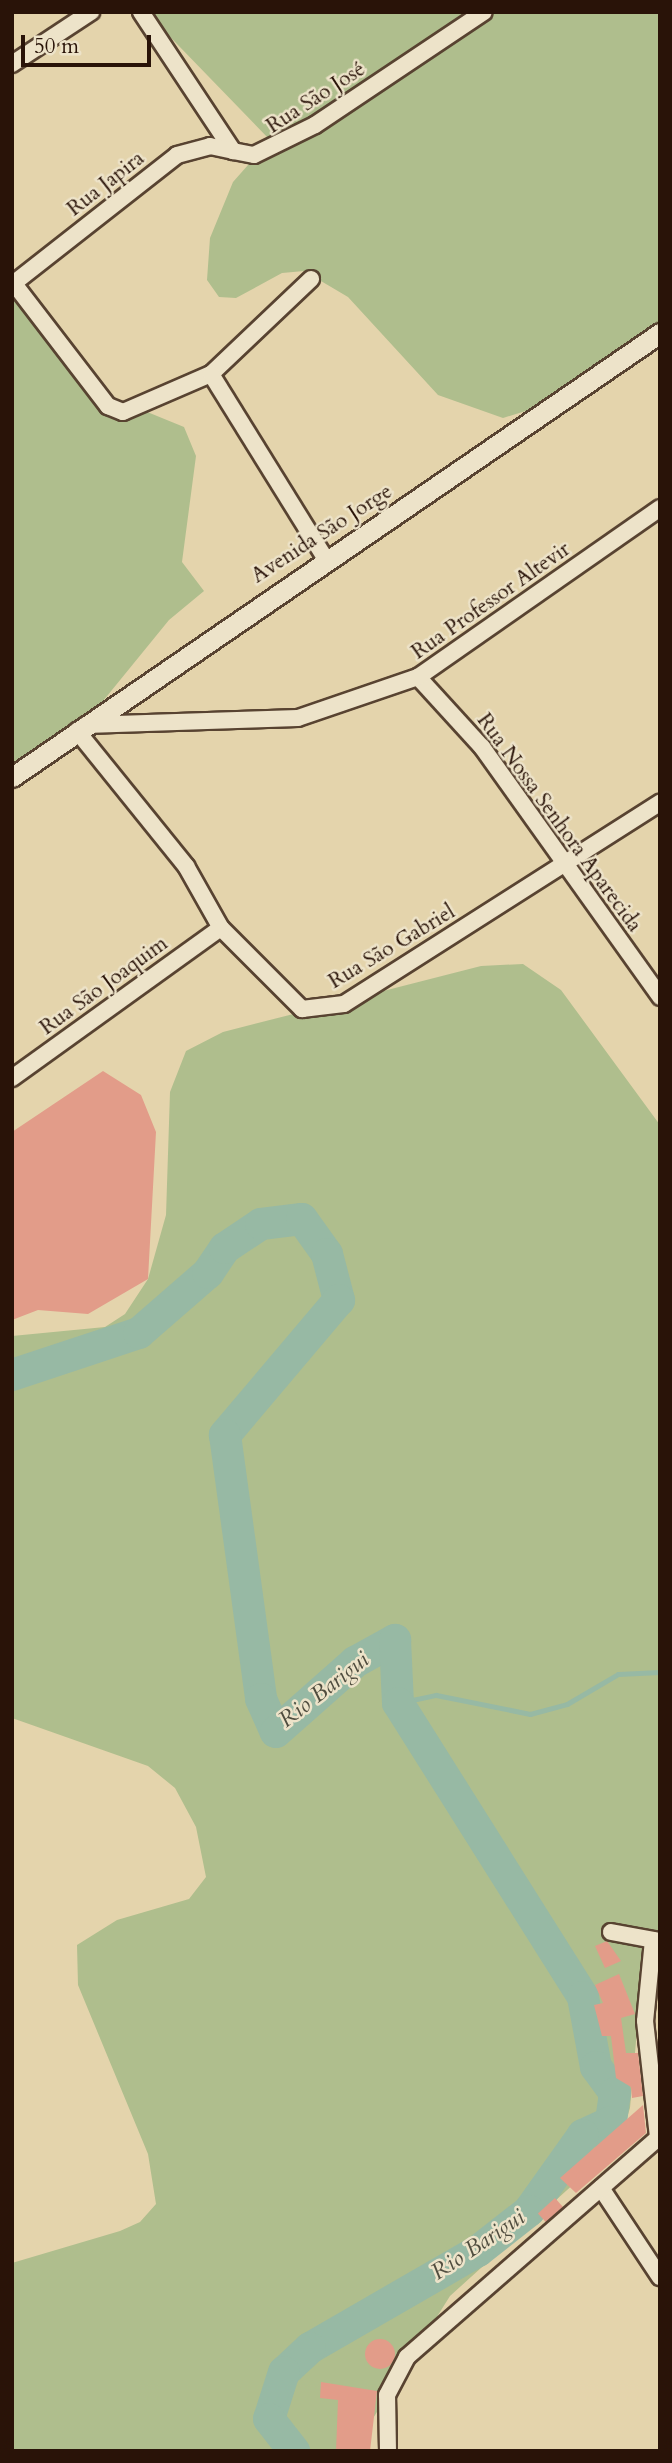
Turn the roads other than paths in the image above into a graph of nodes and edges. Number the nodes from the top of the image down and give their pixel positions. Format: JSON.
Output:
{"nodes":[{"id":1,"x":90,"y":12,"type":"edge"},
{"id":2,"x":141,"y":12,"type":"edge"},
{"id":3,"x":484,"y":12,"type":"edge"},
{"id":4,"x":12,"y":64,"type":"edge"},
{"id":5,"x":233,"y":151,"type":"junction"},
{"id":6,"x":311,"y":279,"type":"dead end"},
{"id":7,"x":13,"y":282,"type":"edge"},
{"id":8,"x":660,"y":332,"type":"edge"},
{"id":9,"x":211,"y":374,"type":"junction"},
{"id":10,"x":660,"y":509,"type":"edge"},
{"id":11,"x":325,"y":558,"type":"junction"},
{"id":12,"x":418,"y":677,"type":"junction"},
{"id":13,"x":82,"y":728,"type":"junction"},
{"id":14,"x":12,"y":777,"type":"edge"},
{"id":15,"x":660,"y":803,"type":"edge"},
{"id":16,"x":567,"y":865,"type":"junction"},
{"id":17,"x":221,"y":928,"type":"junction"},
{"id":18,"x":660,"y":997,"type":"edge"},
{"id":19,"x":12,"y":1078,"type":"edge"},
{"id":20,"x":611,"y":1932,"type":"dead end"},
{"id":21,"x":657,"y":1941,"type":"edge"},
{"id":22,"x":659,"y":2136,"type":"edge"},
{"id":23,"x":601,"y":2188,"type":"junction"},
{"id":24,"x":660,"y":2277,"type":"edge"},
{"id":25,"x":388,"y":2451,"type":"edge"}],
"edges":[{"from":1,"to":4,"type":"street"},
{"from":2,"to":5,"type":"street"},
{"from":3,"to":5,"type":"street","name":"Rua São José"},
{"from":5,"to":7,"type":"street","name":"Rua Japira"},
{"from":6,"to":9,"type":"street"},
{"from":7,"to":9,"type":"street"},
{"from":8,"to":11,"type":"street","name":"Avenida São Jorge"},
{"from":9,"to":11,"type":"street"},
{"from":10,"to":12,"type":"street","name":"Rua Professor Altevir"},
{"from":11,"to":13,"type":"street","name":"Avenida São Jorge"},
{"from":12,"to":13,"type":"street","name":"Rua Professor Altevir"},
{"from":12,"to":16,"type":"street","name":"Rua Nossa Senhora Aparecida"},
{"from":13,"to":14,"type":"street","name":"Avenida São Jorge"},
{"from":13,"to":17,"type":"street","name":"Rua São Gabriel"},
{"from":15,"to":16,"type":"street","name":"Rua São Gabriel"},
{"from":16,"to":17,"type":"street","name":"Rua São Gabriel"},
{"from":16,"to":18,"type":"street","name":"Rua Nossa Senhora Aparecida"},
{"from":17,"to":19,"type":"street","name":"Rua São Joaquim"},
{"from":20,"to":21,"type":"street"},
{"from":21,"to":22,"type":"street"},
{"from":22,"to":23,"type":"street"},
{"from":23,"to":24,"type":"street"},
{"from":23,"to":25,"type":"street"}]}
